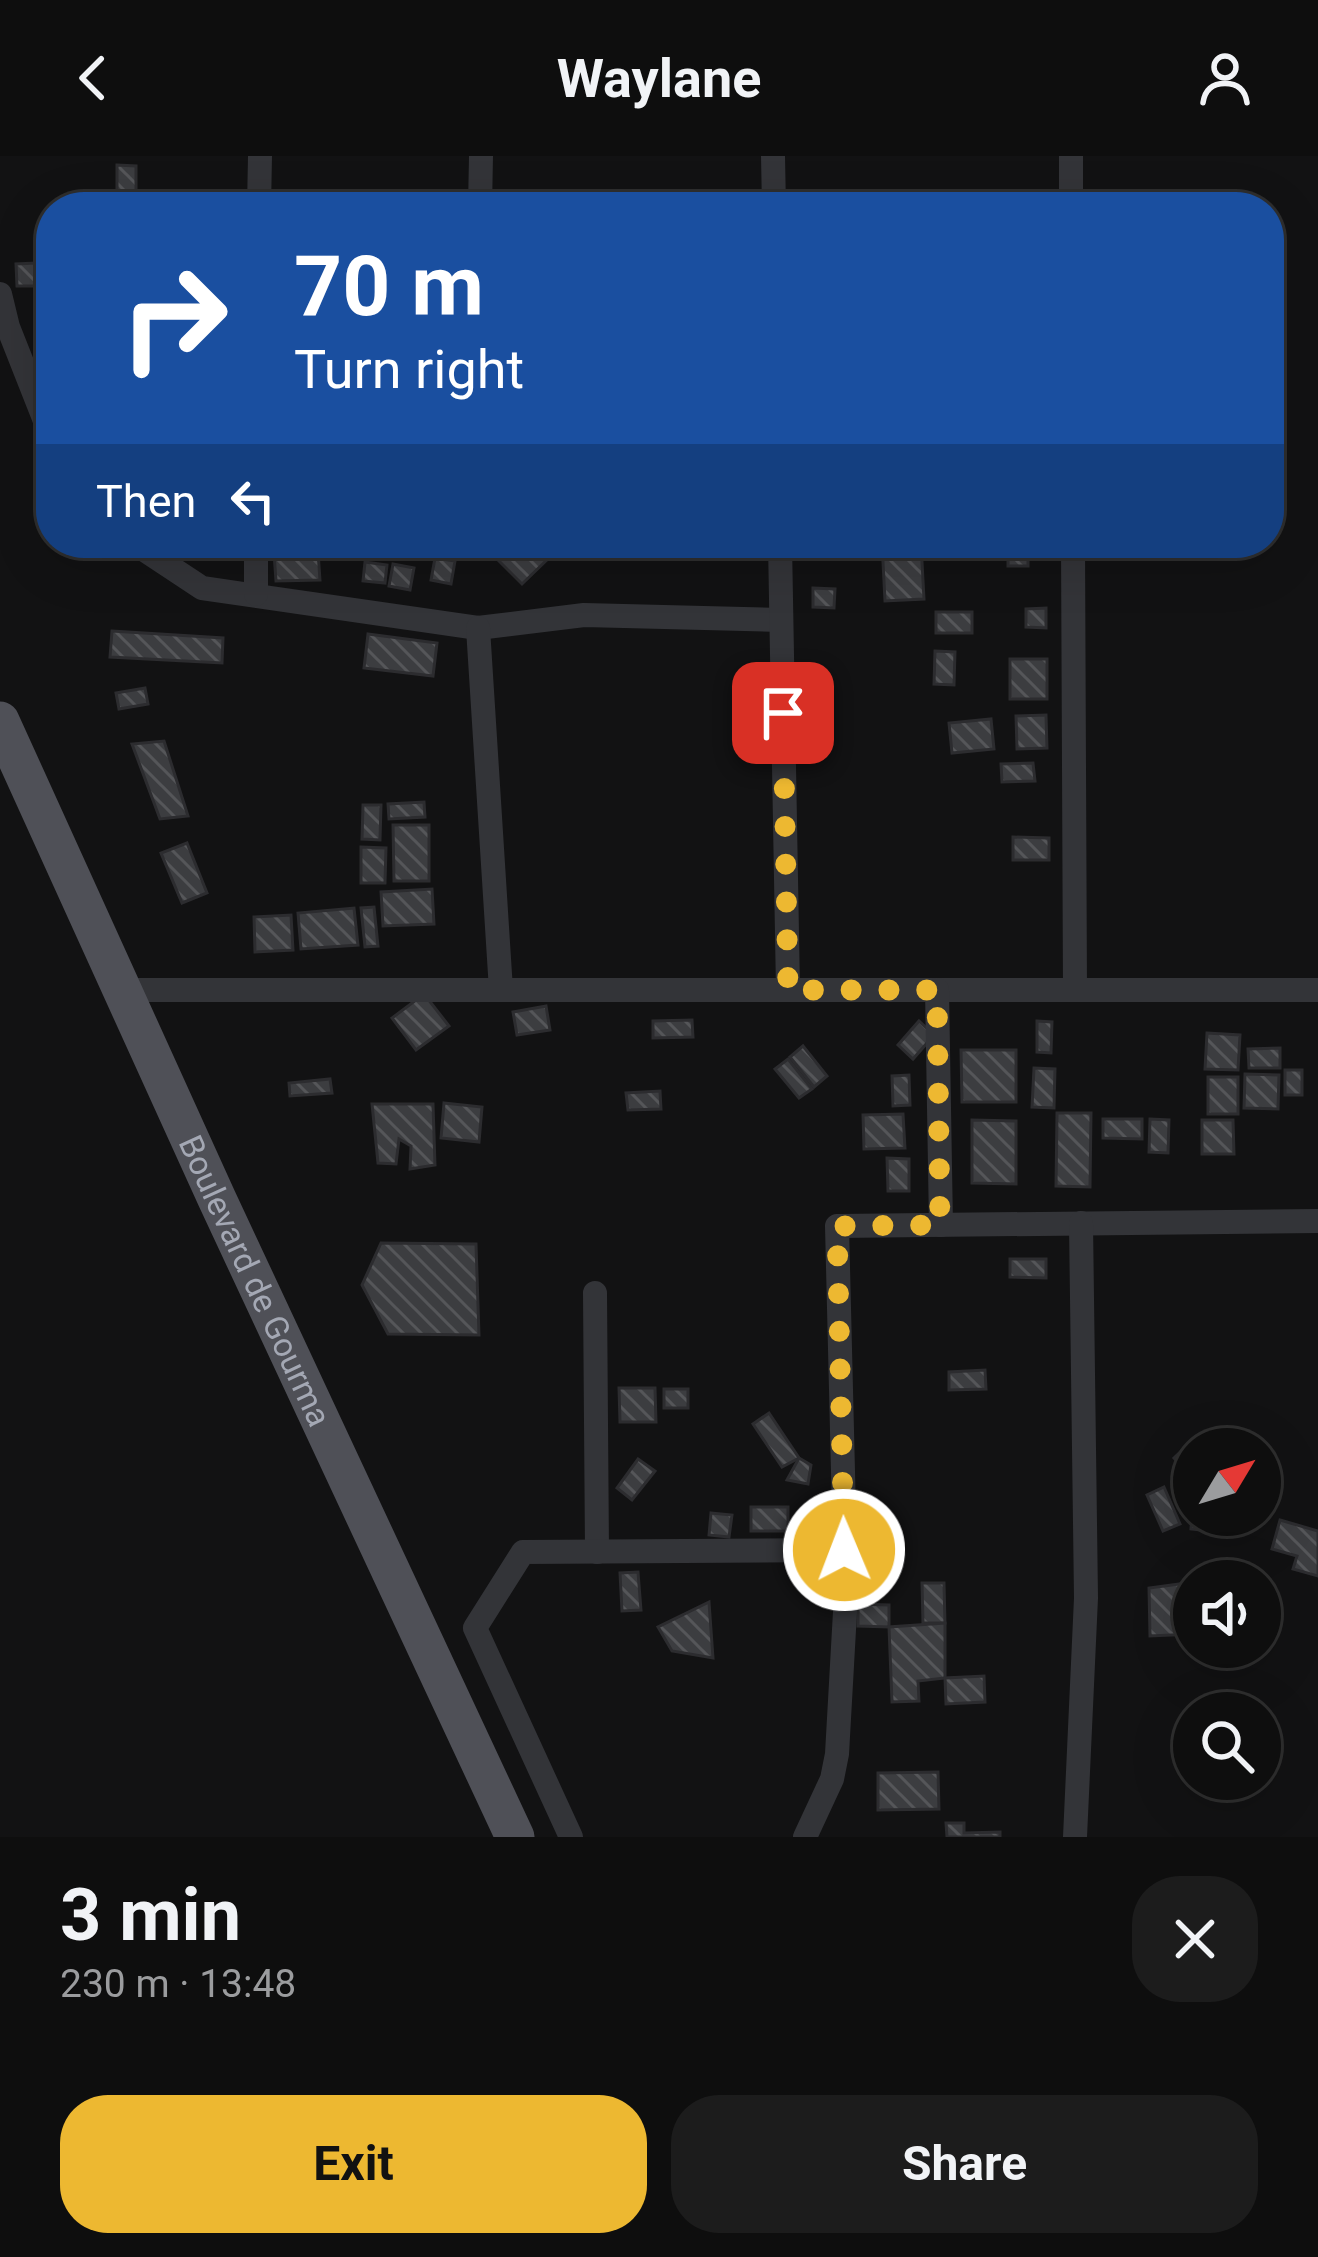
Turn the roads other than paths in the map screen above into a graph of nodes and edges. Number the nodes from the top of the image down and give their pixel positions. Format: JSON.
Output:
{"nodes":[{"id":1,"x":260,"y":156,"type":"edge"},
{"id":2,"x":481,"y":156,"type":"edge"},
{"id":3,"x":773,"y":156,"type":"edge"},
{"id":4,"x":1071,"y":156,"type":"edge"},
{"id":5,"x":260,"y":192,"type":"edge"},
{"id":6,"x":480,"y":192,"type":"edge"},
{"id":7,"x":774,"y":192,"type":"edge"},
{"id":8,"x":1072,"y":192,"type":"edge"},
{"id":9,"x":0,"y":294,"type":"edge"},
{"id":10,"x":36,"y":398,"type":"edge"},
{"id":11,"x":157,"y":558,"type":"edge"},
{"id":12,"x":256,"y":558,"type":"edge"},
{"id":13,"x":780,"y":558,"type":"edge"},
{"id":14,"x":1073,"y":558,"type":"edge"},
{"id":15,"x":256,"y":594,"type":"junction"},
{"id":16,"x":781,"y":620,"type":"junction"},
{"id":17,"x":478,"y":628,"type":"junction"},
{"id":18,"x":0,"y":721,"type":"edge"},
{"id":19,"x":123,"y":990,"type":"junction"},
{"id":20,"x":501,"y":990,"type":"junction"},
{"id":21,"x":788,"y":990,"type":"junction"},
{"id":22,"x":937,"y":990,"type":"junction"},
{"id":23,"x":1075,"y":990,"type":"junction"},
{"id":24,"x":1318,"y":990,"type":"edge"},
{"id":25,"x":1318,"y":1221,"type":"edge"},
{"id":26,"x":1082,"y":1223,"type":"junction"},
{"id":27,"x":940,"y":1225,"type":"junction"},
{"id":28,"x":595,"y":1294,"type":"dead end"},
{"id":29,"x":844,"y":1550,"type":"junction"},
{"id":30,"x":597,"y":1552,"type":"junction"},
{"id":31,"x":515,"y":1837,"type":"edge"},
{"id":32,"x":571,"y":1837,"type":"edge"},
{"id":33,"x":805,"y":1837,"type":"edge"},
{"id":34,"x":1076,"y":1837,"type":"edge"}],
"edges":[{"from":1,"to":5,"type":"street"},
{"from":2,"to":6,"type":"street"},
{"from":3,"to":7,"type":"street"},
{"from":4,"to":8,"type":"street"},
{"from":9,"to":10,"type":"street"},
{"from":11,"to":15,"type":"street"},
{"from":12,"to":15,"type":"street"},
{"from":13,"to":16,"type":"street"},
{"from":14,"to":23,"type":"street"},
{"from":15,"to":17,"type":"street"},
{"from":16,"to":17,"type":"street"},
{"from":16,"to":21,"type":"street"},
{"from":17,"to":20,"type":"street"},
{"from":18,"to":19,"type":"main road","name":"Boulevard de Gourma"},
{"from":19,"to":20,"type":"street"},
{"from":19,"to":31,"type":"main road","name":"Boulevard de Gourma"},
{"from":20,"to":21,"type":"street"},
{"from":21,"to":22,"type":"street"},
{"from":22,"to":23,"type":"street"},
{"from":22,"to":27,"type":"street"},
{"from":23,"to":24,"type":"street"},
{"from":25,"to":26,"type":"street"},
{"from":26,"to":27,"type":"street"},
{"from":26,"to":34,"type":"street"},
{"from":27,"to":29,"type":"street"},
{"from":28,"to":30,"type":"street"},
{"from":29,"to":30,"type":"street"},
{"from":29,"to":33,"type":"street"},
{"from":30,"to":32,"type":"street"}]}
